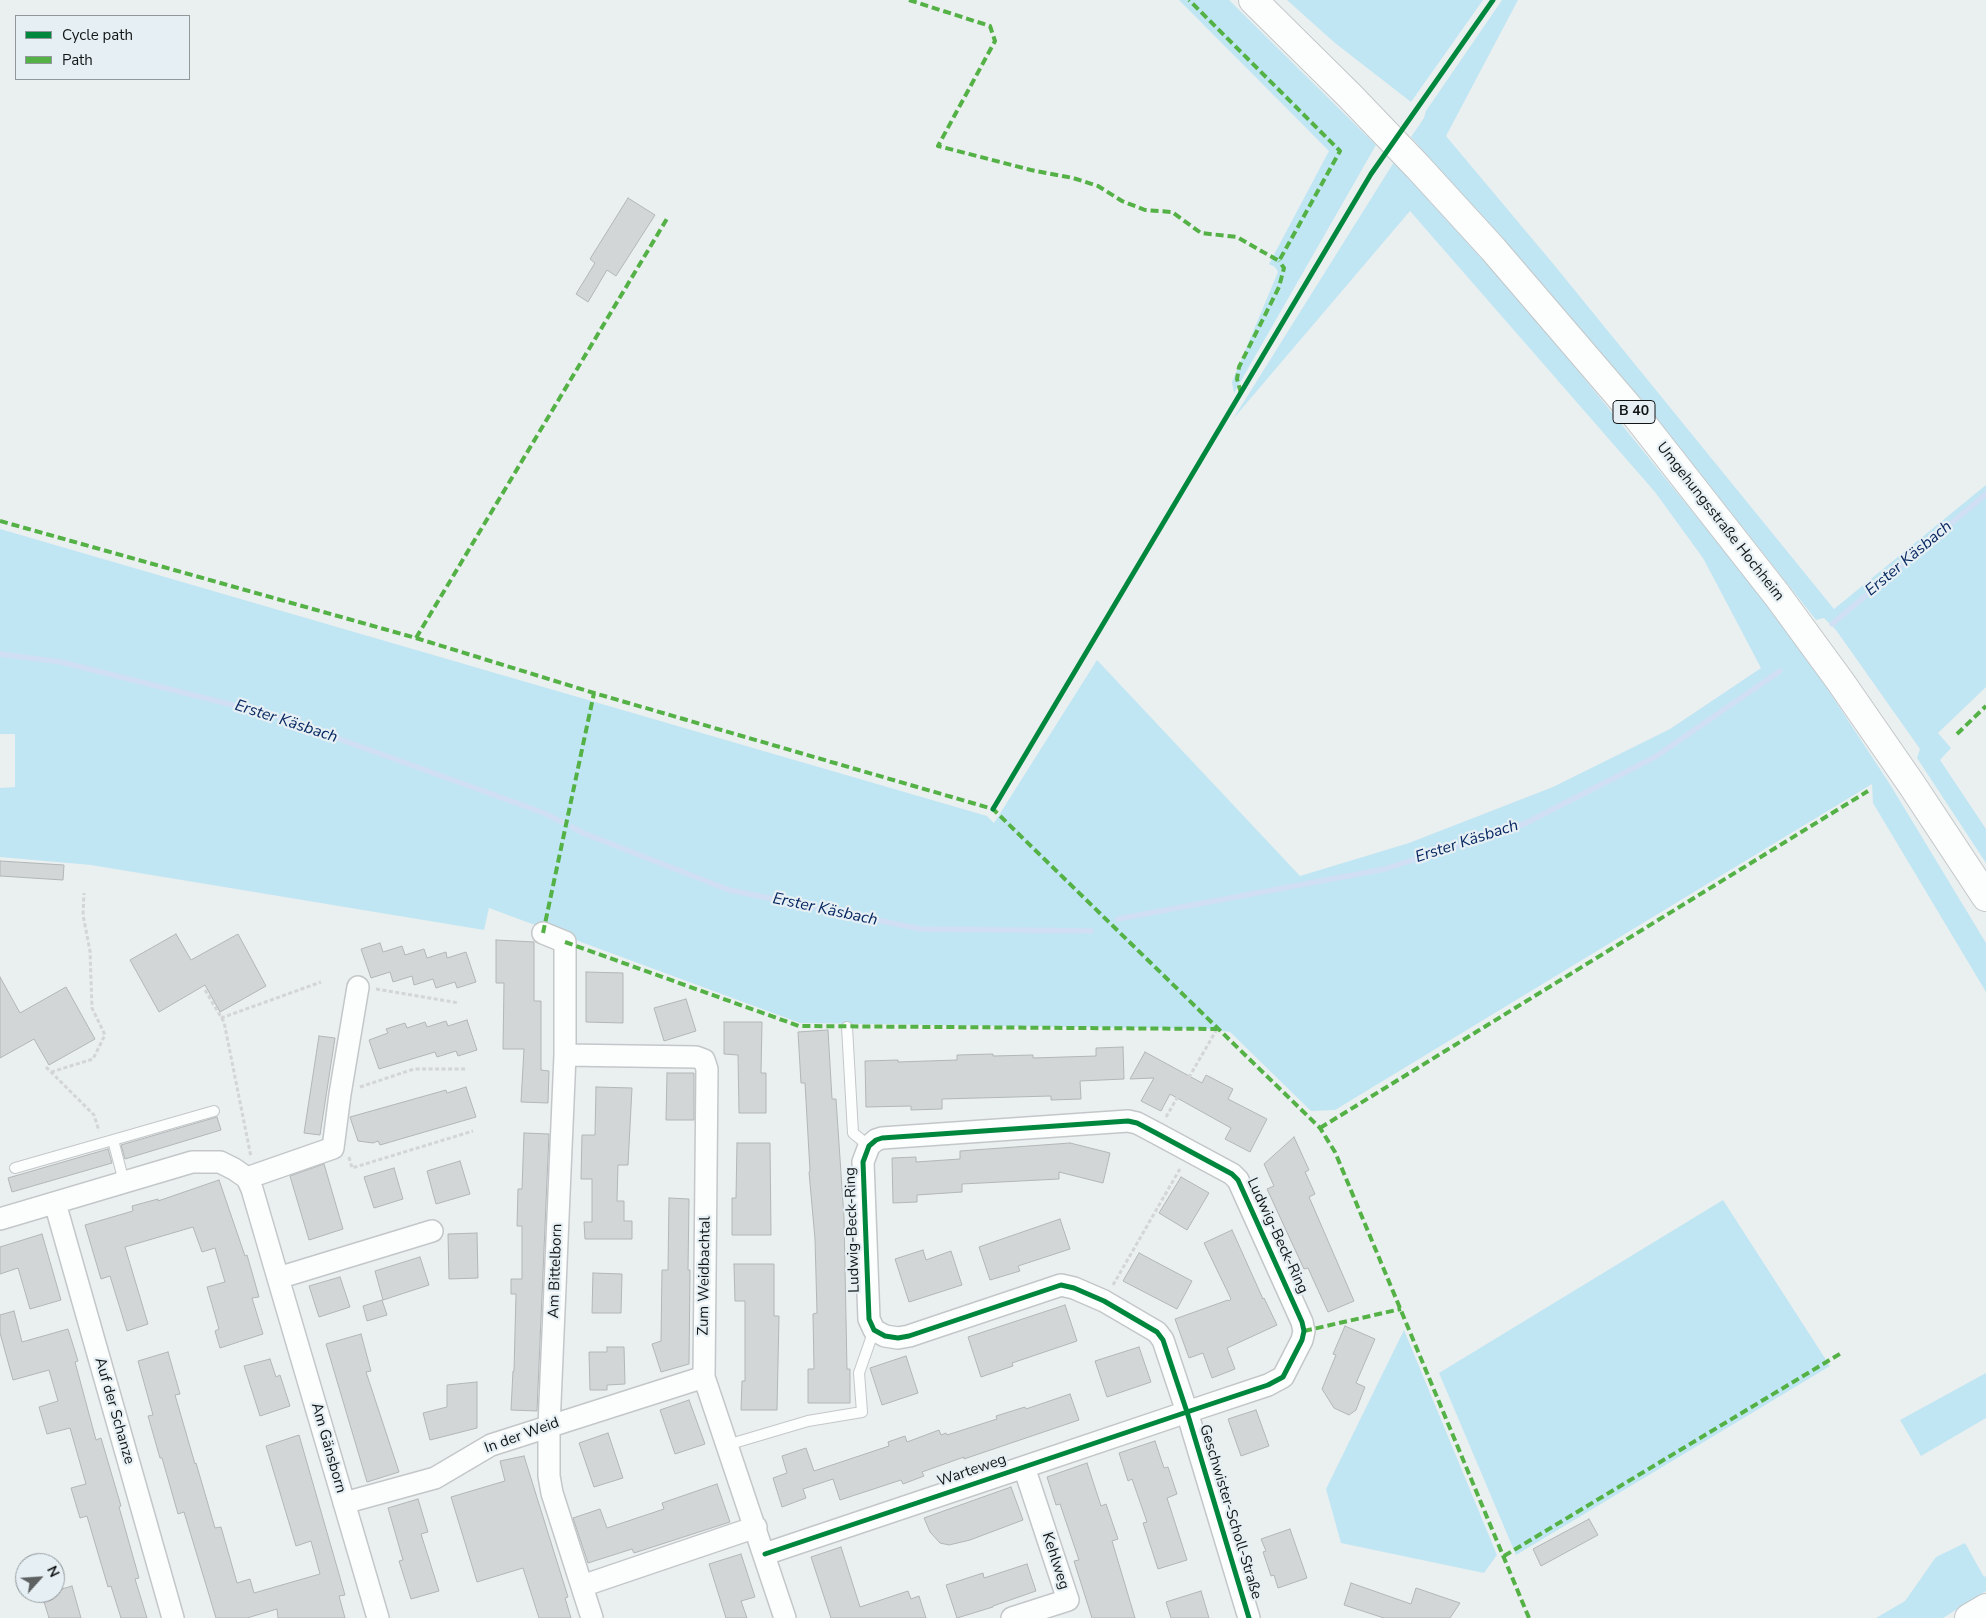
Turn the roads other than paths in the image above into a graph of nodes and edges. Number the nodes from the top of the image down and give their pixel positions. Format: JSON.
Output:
{"nodes":[{"id":1,"x":1253,"y":0,"type":"edge"},
{"id":2,"x":1986,"y":898,"type":"edge"},
{"id":3,"x":543,"y":933,"type":"dead end"},
{"id":4,"x":358,"y":986,"type":"road end"},
{"id":5,"x":847,"y":1027,"type":"dead end"},
{"id":6,"x":565,"y":1055,"type":"junction"},
{"id":7,"x":214,"y":1111,"type":"dead end"},
{"id":8,"x":108,"y":1142,"type":"junction"},
{"id":9,"x":869,"y":1146,"type":"junction"},
{"id":10,"x":15,"y":1168,"type":"dead end"},
{"id":11,"x":247,"y":1178,"type":"junction"},
{"id":12,"x":119,"y":1184,"type":"junction"},
{"id":13,"x":55,"y":1203,"type":"junction"},
{"id":14,"x":0,"y":1219,"type":"edge"},
{"id":15,"x":432,"y":1231,"type":"dead end"},
{"id":16,"x":278,"y":1278,"type":"junction"},
{"id":17,"x":874,"y":1330,"type":"junction"},
{"id":18,"x":704,"y":1376,"type":"junction"},
{"id":19,"x":1187,"y":1412,"type":"junction"},
{"id":20,"x":549,"y":1426,"type":"junction"},
{"id":21,"x":728,"y":1445,"type":"junction"},
{"id":22,"x":1024,"y":1467,"type":"junction"},
{"id":23,"x":344,"y":1503,"type":"junction"},
{"id":24,"x":756,"y":1527,"type":"junction"},
{"id":25,"x":765,"y":1554,"type":"junction"},
{"id":26,"x":582,"y":1586,"type":"junction"},
{"id":27,"x":1986,"y":1608,"type":"edge"},
{"id":28,"x":173,"y":1618,"type":"edge"},
{"id":29,"x":378,"y":1618,"type":"edge"},
{"id":30,"x":592,"y":1618,"type":"edge"},
{"id":31,"x":785,"y":1618,"type":"edge"},
{"id":32,"x":1012,"y":1618,"type":"edge"},
{"id":33,"x":1249,"y":1618,"type":"edge"},
{"id":34,"x":1969,"y":1618,"type":"edge"}],
"edges":[{"from":1,"to":2,"type":"main road","name":"Umgehungsstraße Hochheim","number":"B 40"},
{"from":3,"to":6,"type":"street","name":"Am Bittelborn"},
{"from":4,"to":11,"type":"street"},
{"from":5,"to":9,"type":"lane"},
{"from":6,"to":18,"type":"street","name":"Zum Weidbachtal"},
{"from":6,"to":20,"type":"street","name":"Am Bittelborn"},
{"from":7,"to":8,"type":"lane"},
{"from":8,"to":10,"type":"lane"},
{"from":8,"to":12,"type":"lane"},
{"from":9,"to":17,"type":"street","name":"Ludwig-Beck-Ring"},
{"from":9,"to":19,"type":"street","name":"Ludwig-Beck-Ring"},
{"from":11,"to":12,"type":"street"},
{"from":11,"to":16,"type":"street","name":"Am Gänsborn"},
{"from":12,"to":13,"type":"street"},
{"from":13,"to":14,"type":"street"},
{"from":13,"to":28,"type":"street","name":"Auf der Schanze"},
{"from":15,"to":16,"type":"street"},
{"from":16,"to":23,"type":"street","name":"Am Gänsborn"},
{"from":17,"to":19,"type":"street"},
{"from":17,"to":21,"type":"lane"},
{"from":18,"to":20,"type":"street","name":"In der Weid"},
{"from":18,"to":21,"type":"street","name":"Zum Weidbachtal"},
{"from":19,"to":22,"type":"street","name":"Warteweg"},
{"from":19,"to":33,"type":"street","name":"Geschwister-Scholl-Straße"},
{"from":20,"to":23,"type":"street","name":"In der Weid"},
{"from":20,"to":26,"type":"street","name":"Am Bittelborn"},
{"from":21,"to":24,"type":"street","name":"Zum Weidbachtal"},
{"from":22,"to":25,"type":"street","name":"Warteweg"},
{"from":22,"to":32,"type":"street","name":"Kehlweg"},
{"from":23,"to":29,"type":"street","name":"Am Gänsborn"},
{"from":24,"to":25,"type":"street","name":"Zum Weidbachtal"},
{"from":24,"to":26,"type":"street"},
{"from":25,"to":31,"type":"street","name":"Zum Weidbachtal"},
{"from":26,"to":30,"type":"street","name":"Am Bittelborn"},
{"from":27,"to":34,"type":"main road"}]}
